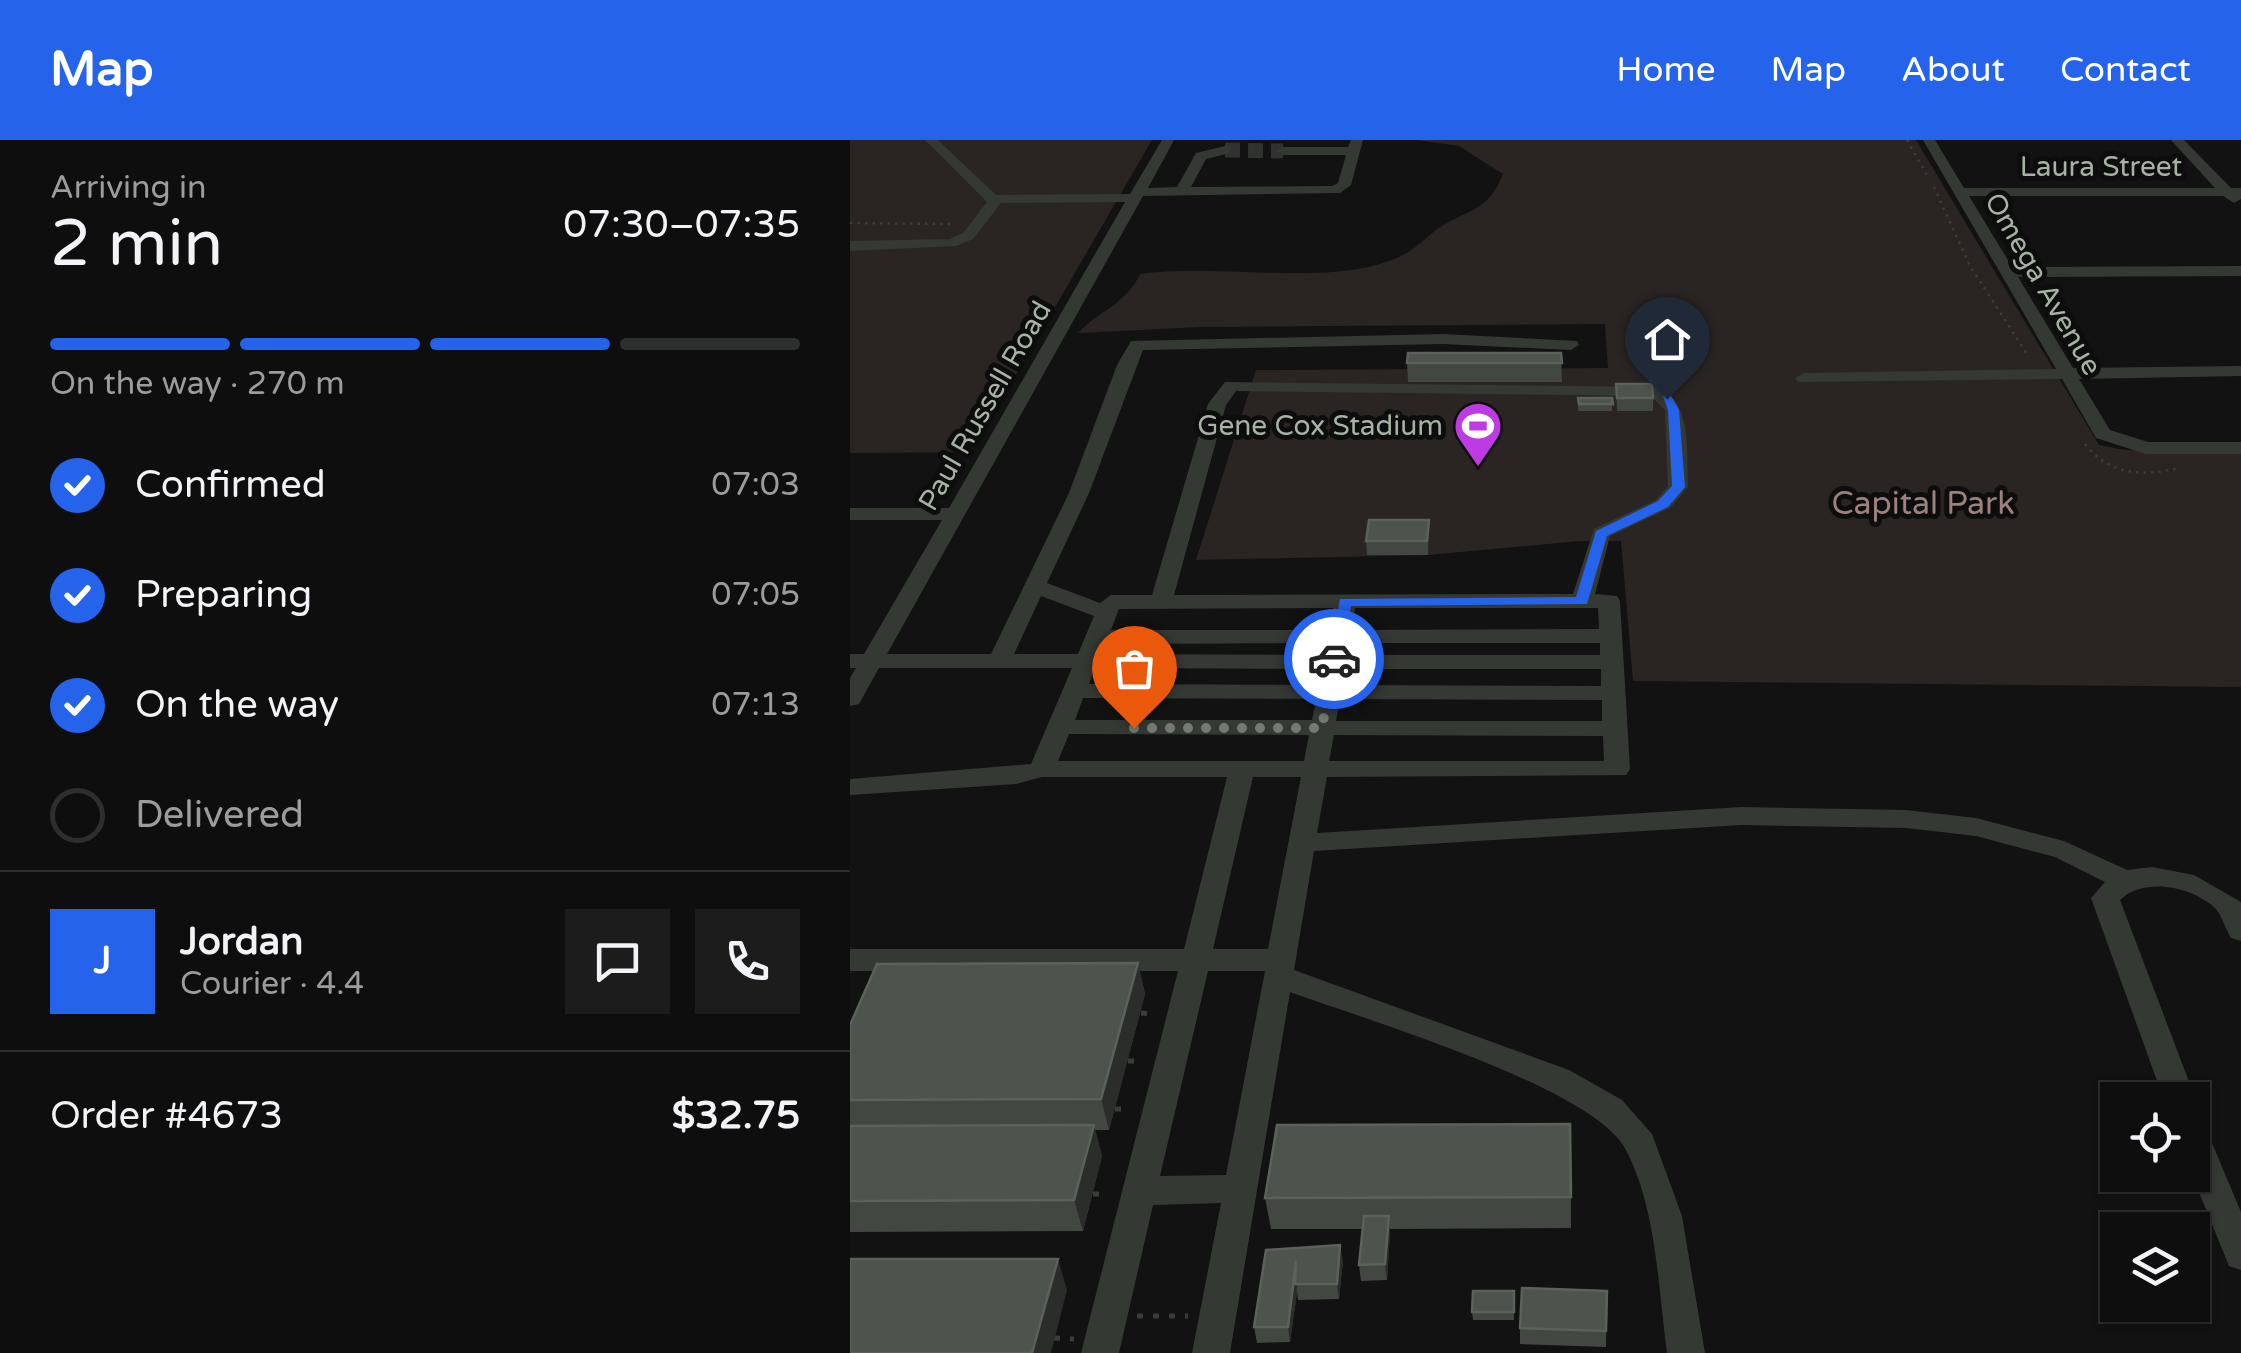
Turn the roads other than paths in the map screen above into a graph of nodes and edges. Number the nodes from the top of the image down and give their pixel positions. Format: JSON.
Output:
{"nodes":[{"id":1,"x":932,"y":140,"type":"edge"},
{"id":2,"x":1168,"y":140,"type":"edge"},
{"id":3,"x":1929,"y":140,"type":"edge"},
{"id":4,"x":2177,"y":140,"type":"edge"},
{"id":5,"x":1356,"y":146,"type":"edge"},
{"id":6,"x":1224,"y":150,"type":"dead end"},
{"id":7,"x":1283,"y":151,"type":"tunnel mouth"},
{"id":8,"x":1182,"y":192,"type":"junction"},
{"id":9,"x":1960,"y":192,"type":"junction"},
{"id":10,"x":2234,"y":192,"type":"edge"},
{"id":11,"x":1137,"y":195,"type":"junction"},
{"id":12,"x":993,"y":199,"type":"junction"},
{"id":13,"x":2241,"y":206,"type":"edge"},
{"id":14,"x":973,"y":229,"type":"junction"},
{"id":15,"x":850,"y":230,"type":"edge"},
{"id":16,"x":850,"y":246,"type":"edge"},
{"id":17,"x":2241,"y":271,"type":"edge"},
{"id":18,"x":2007,"y":272,"type":"junction"},
{"id":19,"x":1571,"y":345,"type":"dead end"},
{"id":20,"x":2065,"y":371,"type":"junction"},
{"id":21,"x":2241,"y":371,"type":"edge"},
{"id":22,"x":1804,"y":378,"type":"dead end"},
{"id":23,"x":2241,"y":448,"type":"edge"},
{"id":24,"x":850,"y":514,"type":"edge"},
{"id":25,"x":954,"y":514,"type":"junction"},
{"id":26,"x":1035,"y":586,"type":"junction"},
{"id":27,"x":1582,"y":601,"type":"junction"},
{"id":28,"x":1161,"y":602,"type":"junction"},
{"id":29,"x":1345,"y":602,"type":"junction"},
{"id":30,"x":1107,"y":613,"type":"junction"},
{"id":31,"x":1338,"y":636,"type":"junction"},
{"id":32,"x":1612,"y":636,"type":"junction"},
{"id":33,"x":1097,"y":637,"type":"junction"},
{"id":34,"x":861,"y":660,"type":"edge"},
{"id":35,"x":999,"y":661,"type":"junction"},
{"id":36,"x":1087,"y":662,"type":"junction"},
{"id":37,"x":1334,"y":662,"type":"junction"},
{"id":38,"x":1613,"y":662,"type":"junction"},
{"id":39,"x":1074,"y":691,"type":"junction"},
{"id":40,"x":1329,"y":692,"type":"junction"},
{"id":41,"x":1615,"y":693,"type":"junction"},
{"id":42,"x":850,"y":699,"type":"edge"},
{"id":43,"x":1059,"y":728,"type":"junction"},
{"id":44,"x":1322,"y":728,"type":"junction"},
{"id":45,"x":1616,"y":729,"type":"junction"},
{"id":46,"x":1042,"y":769,"type":"junction"},
{"id":47,"x":1242,"y":770,"type":"junction"},
{"id":48,"x":1314,"y":770,"type":"junction"},
{"id":49,"x":850,"y":787,"type":"edge"},
{"id":50,"x":1301,"y":845,"type":"junction"},
{"id":51,"x":2124,"y":880,"type":"junction"},
{"id":52,"x":2241,"y":931,"type":"edge"},
{"id":53,"x":850,"y":960,"type":"edge"},
{"id":54,"x":1196,"y":960,"type":"junction"},
{"id":55,"x":1279,"y":968,"type":"junction"},
{"id":56,"x":2173,"y":1082,"type":"edge"},
{"id":57,"x":2210,"y":1177,"type":"edge"},
{"id":58,"x":1240,"y":1189,"type":"junction"},
{"id":59,"x":1140,"y":1190,"type":"junction"},
{"id":60,"x":2241,"y":1255,"type":"edge"},
{"id":61,"x":1100,"y":1353,"type":"edge"},
{"id":62,"x":1211,"y":1353,"type":"edge"},
{"id":63,"x":1686,"y":1353,"type":"edge"}],
"edges":[{"from":1,"to":12,"type":"street"},
{"from":2,"to":11,"type":"street","name":"Paul Russell Road"},
{"from":3,"to":9,"type":"street","name":"Omega Avenue"},
{"from":4,"to":10,"type":"street"},
{"from":5,"to":7,"type":"street"},
{"from":5,"to":8,"type":"street"},
{"from":6,"to":8,"type":"street"},
{"from":8,"to":11,"type":"street"},
{"from":9,"to":10,"type":"street","name":"Laura Street"},
{"from":9,"to":18,"type":"street","name":"Omega Avenue"},
{"from":10,"to":13,"type":"street"},
{"from":11,"to":12,"type":"street"},
{"from":11,"to":25,"type":"street","name":"Paul Russell Road"},
{"from":12,"to":14,"type":"street"},
{"from":14,"to":15,"type":"street"},
{"from":14,"to":16,"type":"street"},
{"from":17,"to":18,"type":"street"},
{"from":18,"to":20,"type":"street","name":"Omega Avenue"},
{"from":19,"to":26,"type":"street"},
{"from":20,"to":21,"type":"street"},
{"from":20,"to":22,"type":"street"},
{"from":20,"to":23,"type":"street","name":"Omega Avenue"},
{"from":24,"to":25,"type":"street"},
{"from":25,"to":34,"type":"street","name":"Paul Russell Road"},
{"from":26,"to":30,"type":"street"},
{"from":26,"to":35,"type":"street"},
{"from":27,"to":28,"type":"street"},
{"from":27,"to":29,"type":"street"},
{"from":27,"to":32,"type":"street"},
{"from":28,"to":29,"type":"street"},
{"from":28,"to":30,"type":"street"},
{"from":29,"to":31,"type":"street"},
{"from":30,"to":33,"type":"street"},
{"from":31,"to":32,"type":"street"},
{"from":31,"to":33,"type":"street"},
{"from":31,"to":37,"type":"street"},
{"from":32,"to":38,"type":"street"},
{"from":33,"to":36,"type":"street"},
{"from":34,"to":35,"type":"street"},
{"from":34,"to":42,"type":"street","name":"Paul Russell Road"},
{"from":35,"to":36,"type":"street"},
{"from":36,"to":37,"type":"street"},
{"from":36,"to":39,"type":"street"},
{"from":37,"to":38,"type":"street"},
{"from":37,"to":40,"type":"street"},
{"from":38,"to":41,"type":"street"},
{"from":39,"to":40,"type":"street"},
{"from":39,"to":43,"type":"street"},
{"from":40,"to":41,"type":"street"},
{"from":40,"to":44,"type":"street"},
{"from":41,"to":45,"type":"street"},
{"from":43,"to":44,"type":"street"},
{"from":43,"to":46,"type":"street"},
{"from":44,"to":45,"type":"street"},
{"from":44,"to":48,"type":"street"},
{"from":45,"to":48,"type":"street"},
{"from":46,"to":47,"type":"street"},
{"from":46,"to":49,"type":"street"},
{"from":47,"to":48,"type":"street"},
{"from":47,"to":54,"type":"street"},
{"from":48,"to":50,"type":"street"},
{"from":50,"to":51,"type":"street"},
{"from":50,"to":55,"type":"street"},
{"from":51,"to":52,"type":"street"},
{"from":51,"to":56,"type":"street"},
{"from":53,"to":54,"type":"street"},
{"from":54,"to":55,"type":"street"},
{"from":54,"to":59,"type":"street"},
{"from":55,"to":58,"type":"street"},
{"from":55,"to":63,"type":"street"},
{"from":57,"to":60,"type":"street"},
{"from":58,"to":59,"type":"street"},
{"from":58,"to":62,"type":"street"},
{"from":59,"to":61,"type":"street"}]}
